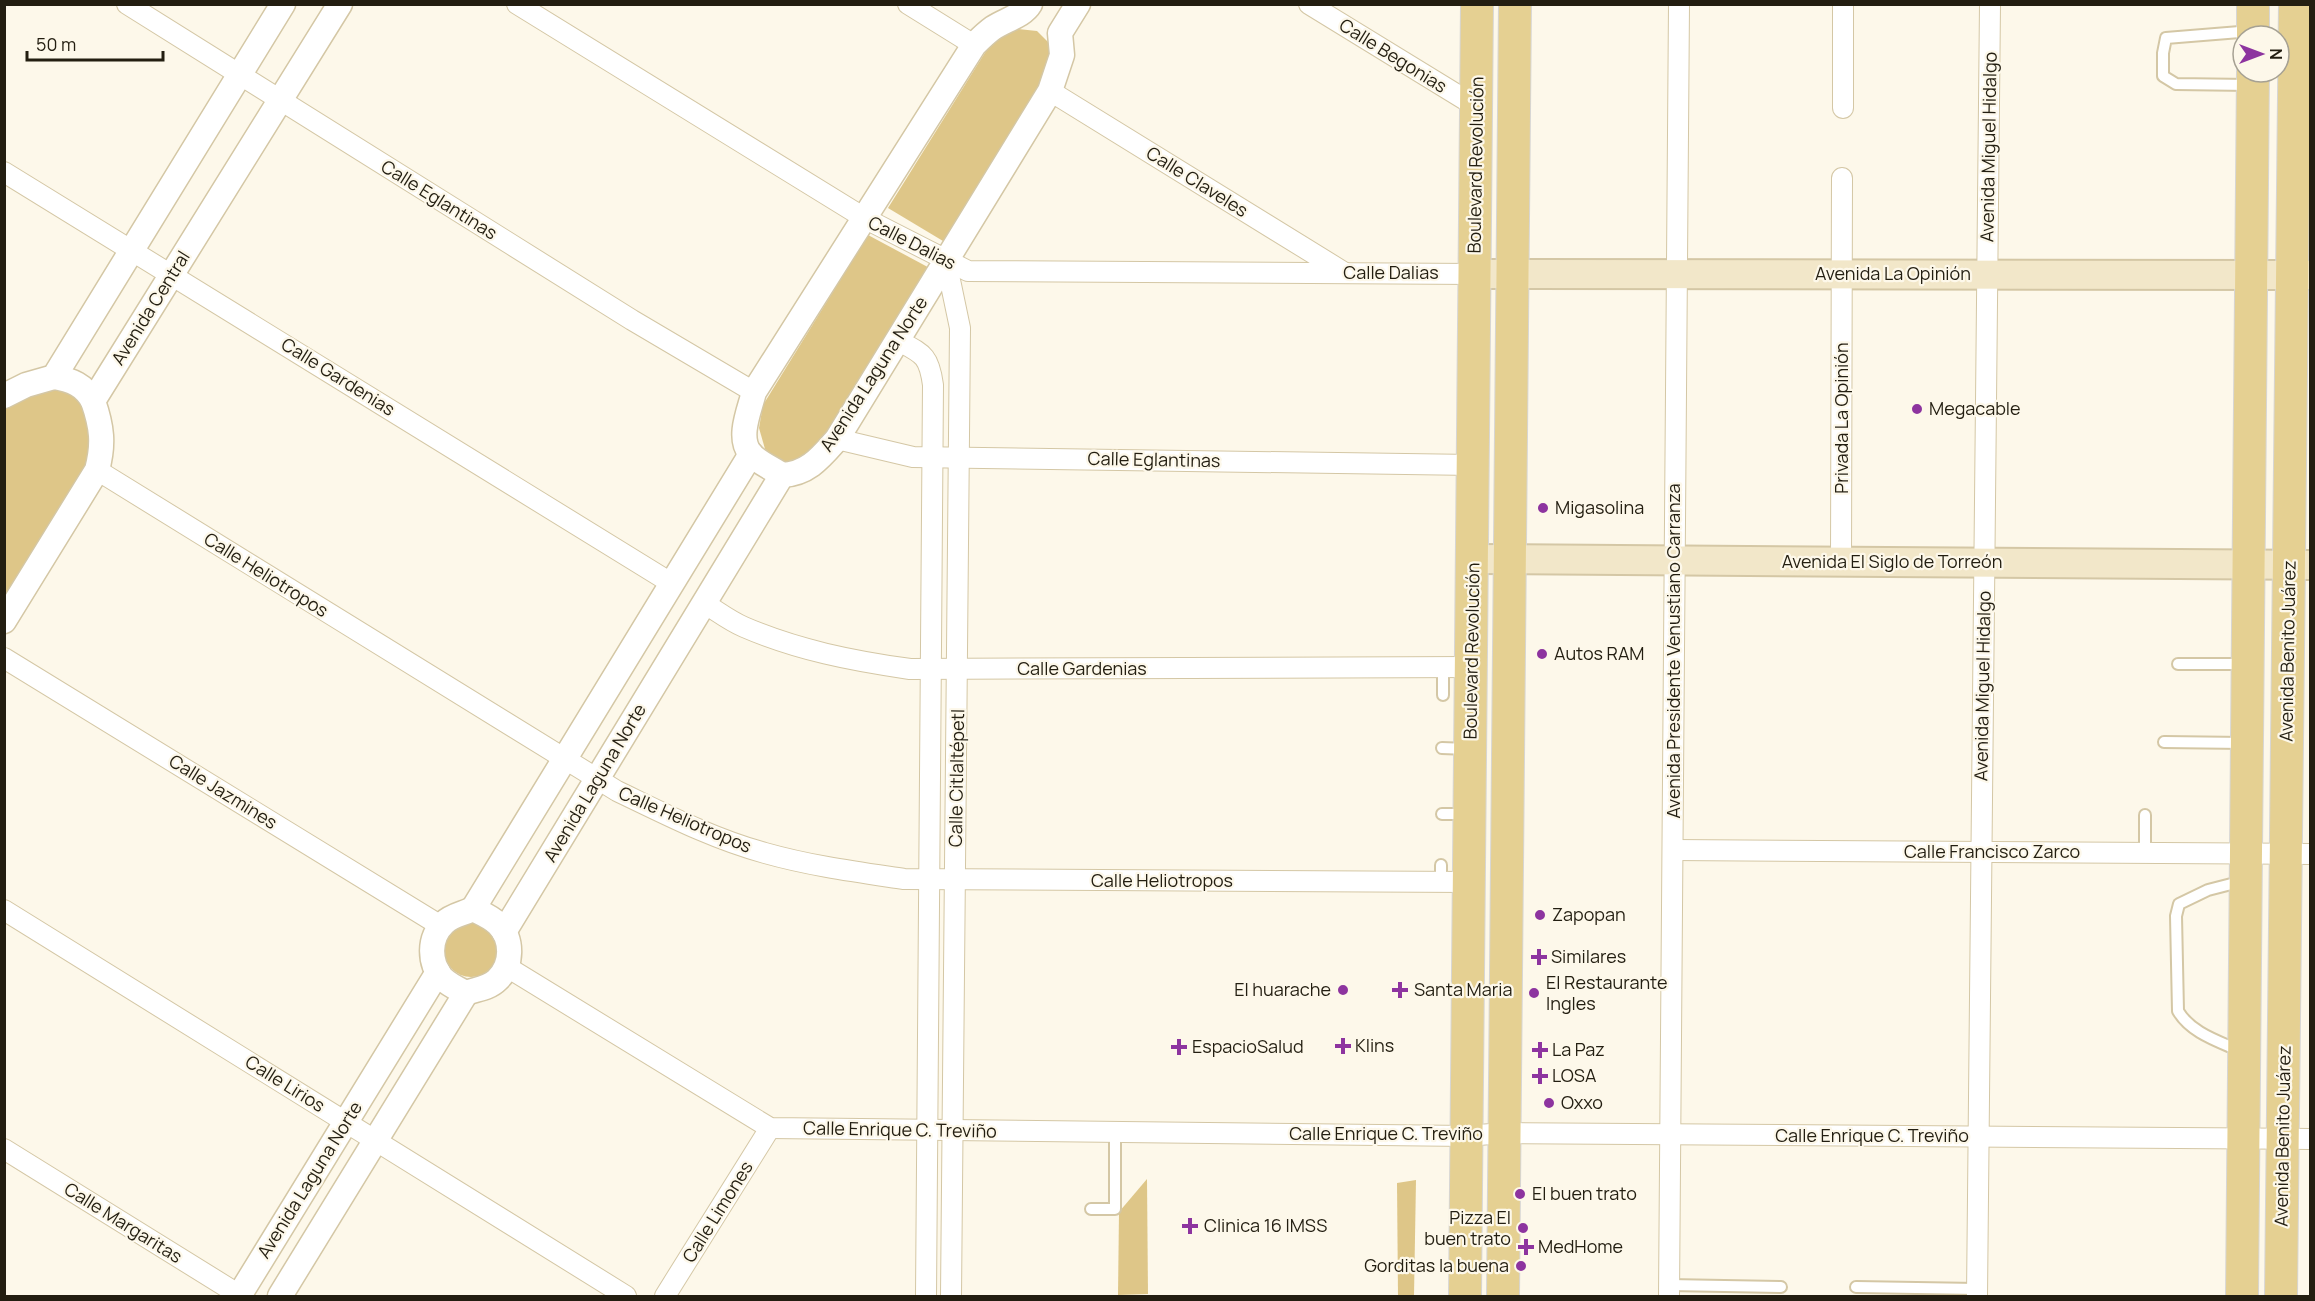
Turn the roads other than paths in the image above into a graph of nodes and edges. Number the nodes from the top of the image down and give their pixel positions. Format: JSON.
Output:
{"nodes":[{"id":1,"x":126,"y":4,"type":"edge"},
{"id":2,"x":283,"y":4,"type":"edge"},
{"id":3,"x":340,"y":4,"type":"edge"},
{"id":4,"x":517,"y":4,"type":"edge"},
{"id":5,"x":908,"y":4,"type":"edge"},
{"id":6,"x":1078,"y":4,"type":"edge"},
{"id":7,"x":1310,"y":4,"type":"edge"},
{"id":8,"x":1477,"y":4,"type":"edge"},
{"id":9,"x":1515,"y":4,"type":"edge"},
{"id":10,"x":1679,"y":4,"type":"edge"},
{"id":11,"x":1843,"y":4,"type":"edge"},
{"id":12,"x":1990,"y":4,"type":"edge"},
{"id":13,"x":2295,"y":4,"type":"edge"},
{"id":14,"x":1028,"y":8,"type":"edge"},
{"id":15,"x":2231,"y":28,"type":"edge"},
{"id":16,"x":1060,"y":33,"type":"junction"},
{"id":17,"x":974,"y":45,"type":"junction"},
{"id":18,"x":239,"y":76,"type":"junction"},
{"id":19,"x":2231,"y":80,"type":"edge"},
{"id":20,"x":2252,"y":84,"type":"edge"},
{"id":21,"x":1050,"y":91,"type":"junction"},
{"id":22,"x":279,"y":101,"type":"junction"},
{"id":23,"x":1476,"y":107,"type":"junction"},
{"id":24,"x":1843,"y":108,"type":"dead end"},
{"id":25,"x":4,"y":172,"type":"edge"},
{"id":26,"x":1842,"y":178,"type":"dead end"},
{"id":27,"x":866,"y":219,"type":"junction"},
{"id":28,"x":132,"y":250,"type":"junction"},
{"id":29,"x":946,"y":261,"type":"junction"},
{"id":30,"x":1345,"y":273,"type":"junction"},
{"id":31,"x":172,"y":274,"type":"junction"},
{"id":32,"x":1475,"y":274,"type":"junction"},
{"id":33,"x":1512,"y":274,"type":"junction"},
{"id":34,"x":1677,"y":274,"type":"junction"},
{"id":35,"x":1842,"y":274,"type":"junction"},
{"id":36,"x":1988,"y":274,"type":"junction"},
{"id":37,"x":2251,"y":274,"type":"junction"},
{"id":38,"x":2301,"y":275,"type":"edge"},
{"id":39,"x":897,"y":340,"type":"junction"},
{"id":40,"x":54,"y":377,"type":"junction"},
{"id":41,"x":754,"y":392,"type":"junction"},
{"id":42,"x":4,"y":396,"type":"edge"},
{"id":43,"x":93,"y":401,"type":"junction"},
{"id":44,"x":837,"y":439,"type":"junction"},
{"id":45,"x":751,"y":454,"type":"junction"},
{"id":46,"x":933,"y":457,"type":"junction"},
{"id":47,"x":960,"y":458,"type":"junction"},
{"id":48,"x":1473,"y":465,"type":"junction"},
{"id":49,"x":97,"y":470,"type":"junction"},
{"id":50,"x":782,"y":475,"type":"junction"},
{"id":51,"x":1474,"y":559,"type":"junction"},
{"id":52,"x":1509,"y":559,"type":"junction"},
{"id":53,"x":1675,"y":561,"type":"junction"},
{"id":54,"x":1841,"y":562,"type":"junction"},
{"id":55,"x":1984,"y":563,"type":"junction"},
{"id":56,"x":2249,"y":565,"type":"junction"},
{"id":57,"x":2300,"y":565,"type":"edge"},
{"id":58,"x":671,"y":583,"type":"junction"},
{"id":59,"x":704,"y":603,"type":"junction"},
{"id":60,"x":4,"y":621,"type":"edge"},
{"id":61,"x":4,"y":658,"type":"edge"},
{"id":62,"x":2178,"y":664,"type":"dead end"},
{"id":63,"x":2248,"y":664,"type":"junction"},
{"id":64,"x":1457,"y":667,"type":"junction"},
{"id":65,"x":931,"y":669,"type":"junction"},
{"id":66,"x":958,"y":669,"type":"junction"},
{"id":67,"x":1443,"y":695,"type":"dead end"},
{"id":68,"x":2164,"y":742,"type":"dead end"},
{"id":69,"x":2247,"y":743,"type":"junction"},
{"id":70,"x":565,"y":759,"type":"junction"},
{"id":71,"x":597,"y":779,"type":"junction"},
{"id":72,"x":2145,"y":815,"type":"dead end"},
{"id":73,"x":1673,"y":850,"type":"junction"},
{"id":74,"x":1982,"y":852,"type":"junction"},
{"id":75,"x":2145,"y":853,"type":"junction"},
{"id":76,"x":2298,"y":854,"type":"edge"},
{"id":77,"x":2246,"y":867,"type":"junction"},
{"id":78,"x":1451,"y":877,"type":"junction"},
{"id":79,"x":930,"y":880,"type":"junction"},
{"id":80,"x":956,"y":880,"type":"junction"},
{"id":81,"x":473,"y":909,"type":"junction"},
{"id":82,"x":4,"y":910,"type":"edge"},
{"id":83,"x":441,"y":926,"type":"junction"},
{"id":84,"x":504,"y":932,"type":"junction"},
{"id":85,"x":507,"y":967,"type":"junction"},
{"id":86,"x":438,"y":972,"type":"junction"},
{"id":87,"x":466,"y":993,"type":"junction"},
{"id":88,"x":2244,"y":1053,"type":"junction"},
{"id":89,"x":346,"y":1122,"type":"junction"},
{"id":90,"x":770,"y":1128,"type":"junction"},
{"id":91,"x":928,"y":1130,"type":"junction"},
{"id":92,"x":953,"y":1130,"type":"junction"},
{"id":93,"x":1115,"y":1132,"type":"junction"},
{"id":94,"x":1503,"y":1133,"type":"junction"},
{"id":95,"x":1670,"y":1135,"type":"junction"},
{"id":96,"x":1467,"y":1136,"type":"junction"},
{"id":97,"x":1979,"y":1137,"type":"junction"},
{"id":98,"x":2244,"y":1139,"type":"junction"},
{"id":99,"x":2296,"y":1139,"type":"edge"},
{"id":100,"x":376,"y":1140,"type":"junction"},
{"id":101,"x":4,"y":1149,"type":"edge"},
{"id":102,"x":1091,"y":1209,"type":"dead end"},
{"id":103,"x":1781,"y":1287,"type":"dead end"},
{"id":104,"x":1856,"y":1287,"type":"dead end"},
{"id":105,"x":1669,"y":1291,"type":"edge"},
{"id":106,"x":1977,"y":1293,"type":"edge"},
{"id":107,"x":240,"y":1296,"type":"edge"},
{"id":108,"x":280,"y":1296,"type":"edge"},
{"id":109,"x":626,"y":1296,"type":"edge"},
{"id":110,"x":665,"y":1296,"type":"edge"},
{"id":111,"x":926,"y":1296,"type":"edge"},
{"id":112,"x":951,"y":1296,"type":"edge"},
{"id":113,"x":1465,"y":1296,"type":"edge"},
{"id":114,"x":1503,"y":1296,"type":"edge"},
{"id":115,"x":2242,"y":1296,"type":"edge"},
{"id":116,"x":2281,"y":1296,"type":"edge"}],
"edges":[{"from":1,"to":18,"type":"street","name":"Calle Eglantinas"},
{"from":2,"to":18,"type":"street"},
{"from":3,"to":22,"type":"street","name":"Avenida Central"},
{"from":4,"to":27,"type":"street","name":"Calle Dalias"},
{"from":5,"to":17,"type":"street"},
{"from":6,"to":16,"type":"street"},
{"from":7,"to":23,"type":"street","name":"Calle Begonias"},
{"from":8,"to":23,"type":"main road","name":"Boulevard Revolución"},
{"from":9,"to":33,"type":"main road"},
{"from":10,"to":34,"type":"street","name":"Avenida Presidente Venustiano Carranza"},
{"from":11,"to":24,"type":"street"},
{"from":12,"to":36,"type":"street","name":"Avenida Miguel Hidalgo"},
{"from":13,"to":38,"type":"main road","name":"Avenida Benito Juárez"},
{"from":14,"to":16,"type":"street"},
{"from":14,"to":17,"type":"street"},
{"from":15,"to":19,"type":"lane"},
{"from":16,"to":21,"type":"street","name":"Avenida Laguna Norte"},
{"from":17,"to":27,"type":"street"},
{"from":18,"to":22,"type":"street","name":"Calle Eglantinas"},
{"from":18,"to":28,"type":"street"},
{"from":20,"to":37,"type":"main road"},
{"from":21,"to":29,"type":"street","name":"Avenida Laguna Norte"},
{"from":21,"to":30,"type":"street","name":"Calle Claveles"},
{"from":22,"to":31,"type":"street","name":"Avenida Central"},
{"from":22,"to":41,"type":"street","name":"Calle Eglantinas"},
{"from":23,"to":32,"type":"main road","name":"Boulevard Revolución"},
{"from":25,"to":28,"type":"street","name":"Calle Gardenias"},
{"from":26,"to":35,"type":"street","name":"Privada La Opinión"},
{"from":27,"to":29,"type":"street","name":"Calle Dalias"},
{"from":27,"to":41,"type":"street"},
{"from":28,"to":31,"type":"street","name":"Calle Gardenias"},
{"from":28,"to":40,"type":"street"},
{"from":29,"to":30,"type":"street","name":"Calle Dalias"},
{"from":29,"to":39,"type":"street","name":"Avenida Laguna Norte"},
{"from":29,"to":47,"type":"street","name":"Calle Citlaltépetl"},
{"from":30,"to":32,"type":"street","name":"Calle Dalias"},
{"from":31,"to":43,"type":"street","name":"Avenida Central"},
{"from":31,"to":58,"type":"street","name":"Calle Gardenias"},
{"from":32,"to":33,"type":"main road","name":"Avenida La Opinión"},
{"from":32,"to":48,"type":"main road","name":"Boulevard Revolución"},
{"from":33,"to":34,"type":"main road","name":"Avenida La Opinión"},
{"from":33,"to":52,"type":"main road"},
{"from":34,"to":35,"type":"main road","name":"Avenida La Opinión"},
{"from":34,"to":53,"type":"street","name":"Avenida Presidente Venustiano Carranza"},
{"from":35,"to":36,"type":"main road","name":"Avenida La Opinión"},
{"from":35,"to":54,"type":"street","name":"Privada La Opinión"},
{"from":36,"to":37,"type":"main road","name":"Avenida La Opinión"},
{"from":36,"to":55,"type":"street","name":"Avenida Miguel Hidalgo"},
{"from":37,"to":38,"type":"main road","name":"Avenida La Opinión"},
{"from":37,"to":56,"type":"main road"},
{"from":38,"to":57,"type":"main road","name":"Avenida Benito Juárez"},
{"from":39,"to":44,"type":"street","name":"Avenida Laguna Norte"},
{"from":39,"to":46,"type":"street","name":"Calle Citlaltépetl"},
{"from":40,"to":42,"type":"street"},
{"from":40,"to":43,"type":"street"},
{"from":41,"to":45,"type":"street"},
{"from":43,"to":49,"type":"street"},
{"from":44,"to":46,"type":"street","name":"Calle Eglantinas"},
{"from":44,"to":50,"type":"street","name":"Avenida Laguna Norte"},
{"from":45,"to":50,"type":"street"},
{"from":45,"to":58,"type":"street"},
{"from":46,"to":47,"type":"street","name":"Calle Eglantinas"},
{"from":46,"to":65,"type":"street","name":"Calle Citlaltépetl"},
{"from":47,"to":48,"type":"street","name":"Calle Eglantinas"},
{"from":47,"to":66,"type":"street","name":"Calle Citlaltépetl"},
{"from":48,"to":51,"type":"main road","name":"Boulevard Revolución"},
{"from":49,"to":60,"type":"street"},
{"from":49,"to":70,"type":"street","name":"Calle Heliotropos"},
{"from":50,"to":59,"type":"street","name":"Avenida Laguna Norte"},
{"from":51,"to":52,"type":"main road","name":"Avenida El Siglo de Torreón"},
{"from":51,"to":64,"type":"main road","name":"Boulevard Revolución"},
{"from":52,"to":53,"type":"main road","name":"Avenida El Siglo de Torreón"},
{"from":52,"to":94,"type":"main road"},
{"from":53,"to":54,"type":"main road","name":"Avenida El Siglo de Torreón"},
{"from":53,"to":73,"type":"street","name":"Avenida Presidente Venustiano Carranza"},
{"from":54,"to":55,"type":"main road","name":"Avenida El Siglo de Torreón"},
{"from":55,"to":56,"type":"main road","name":"Avenida El Siglo de Torreón"},
{"from":55,"to":74,"type":"street","name":"Avenida Miguel Hidalgo"},
{"from":56,"to":57,"type":"main road","name":"Avenida El Siglo de Torreón"},
{"from":56,"to":63,"type":"main road"},
{"from":57,"to":76,"type":"main road","name":"Avenida Benito Juárez"},
{"from":58,"to":70,"type":"street"},
{"from":59,"to":65,"type":"street","name":"Calle Gardenias"},
{"from":59,"to":71,"type":"street","name":"Avenida Laguna Norte"},
{"from":61,"to":83,"type":"street","name":"Calle Jazmines"},
{"from":62,"to":63,"type":"lane"},
{"from":63,"to":69,"type":"main road"},
{"from":64,"to":66,"type":"street","name":"Calle Gardenias"},
{"from":64,"to":67,"type":"lane"},
{"from":64,"to":78,"type":"main road","name":"Boulevard Revolución"},
{"from":65,"to":66,"type":"street","name":"Calle Gardenias"},
{"from":65,"to":79,"type":"street","name":"Calle Citlaltépetl"},
{"from":66,"to":80,"type":"street","name":"Calle Citlaltépetl"},
{"from":68,"to":69,"type":"lane"},
{"from":69,"to":77,"type":"main road"},
{"from":70,"to":71,"type":"street","name":"Calle Heliotropos"},
{"from":70,"to":81,"type":"street"},
{"from":71,"to":79,"type":"street","name":"Calle Heliotropos"},
{"from":71,"to":84,"type":"street","name":"Avenida Laguna Norte"},
{"from":72,"to":75,"type":"lane"},
{"from":73,"to":74,"type":"street","name":"Calle Francisco Zarco"},
{"from":73,"to":95,"type":"street","name":"Avenida Presidente Venustiano Carranza"},
{"from":74,"to":75,"type":"street","name":"Calle Francisco Zarco"},
{"from":74,"to":97,"type":"street","name":"Avenida Miguel Hidalgo"},
{"from":75,"to":77,"type":"street","name":"Calle Francisco Zarco"},
{"from":76,"to":77,"type":"street","name":"Calle Francisco Zarco"},
{"from":76,"to":99,"type":"main road","name":"Avenida Benito Juárez"},
{"from":77,"to":88,"type":"main road"},
{"from":77,"to":88,"type":"lane"},
{"from":78,"to":80,"type":"street","name":"Calle Heliotropos"},
{"from":78,"to":96,"type":"main road","name":"Boulevard Revolución"},
{"from":79,"to":80,"type":"street","name":"Calle Heliotropos"},
{"from":79,"to":91,"type":"street","name":"Calle Citlaltépetl"},
{"from":80,"to":92,"type":"street","name":"Calle Citlaltépetl"},
{"from":81,"to":83,"type":"street"},
{"from":81,"to":84,"type":"street"},
{"from":82,"to":89,"type":"street","name":"Calle Lirios"},
{"from":83,"to":86,"type":"street"},
{"from":84,"to":85,"type":"street"},
{"from":85,"to":87,"type":"street"},
{"from":85,"to":90,"type":"street"},
{"from":86,"to":87,"type":"street"},
{"from":86,"to":89,"type":"street","name":"Avenida Laguna Norte"},
{"from":87,"to":100,"type":"street","name":"Avenida Laguna Norte"},
{"from":88,"to":98,"type":"main road"},
{"from":89,"to":100,"type":"street","name":"Calle Lirios"},
{"from":89,"to":107,"type":"street","name":"Avenida Laguna Norte"},
{"from":90,"to":91,"type":"street","name":"Calle Enrique C. Treviño"},
{"from":90,"to":110,"type":"street","name":"Calle Limones"},
{"from":91,"to":92,"type":"street","name":"Calle Enrique C. Treviño"},
{"from":91,"to":111,"type":"street","name":"Calle Citlaltépetl"},
{"from":92,"to":93,"type":"street","name":"Calle Enrique C. Treviño"},
{"from":92,"to":112,"type":"street","name":"Calle Citlaltépetl"},
{"from":93,"to":96,"type":"street","name":"Calle Enrique C. Treviño"},
{"from":93,"to":102,"type":"lane"},
{"from":94,"to":95,"type":"street","name":"Calle Enrique C. Treviño"},
{"from":94,"to":96,"type":"street","name":"Calle Enrique C. Treviño"},
{"from":94,"to":114,"type":"main road"},
{"from":95,"to":97,"type":"street","name":"Calle Enrique C. Treviño"},
{"from":95,"to":105,"type":"street","name":"Avenida Presidente Venustiano Carranza"},
{"from":96,"to":113,"type":"main road","name":"Boulevard Revolución"},
{"from":97,"to":98,"type":"street","name":"Calle Enrique C. Treviño"},
{"from":97,"to":106,"type":"street","name":"Avenida Miguel Hidalgo"},
{"from":98,"to":99,"type":"street","name":"Calle Enrique C. Treviño"},
{"from":98,"to":115,"type":"main road"},
{"from":99,"to":116,"type":"main road","name":"Avenida Benito Juárez"},
{"from":100,"to":108,"type":"street","name":"Avenida Laguna Norte"},
{"from":100,"to":109,"type":"street","name":"Calle Lirios"},
{"from":101,"to":107,"type":"street","name":"Calle Margaritas"},
{"from":103,"to":105,"type":"lane"},
{"from":104,"to":106,"type":"lane"}]}
